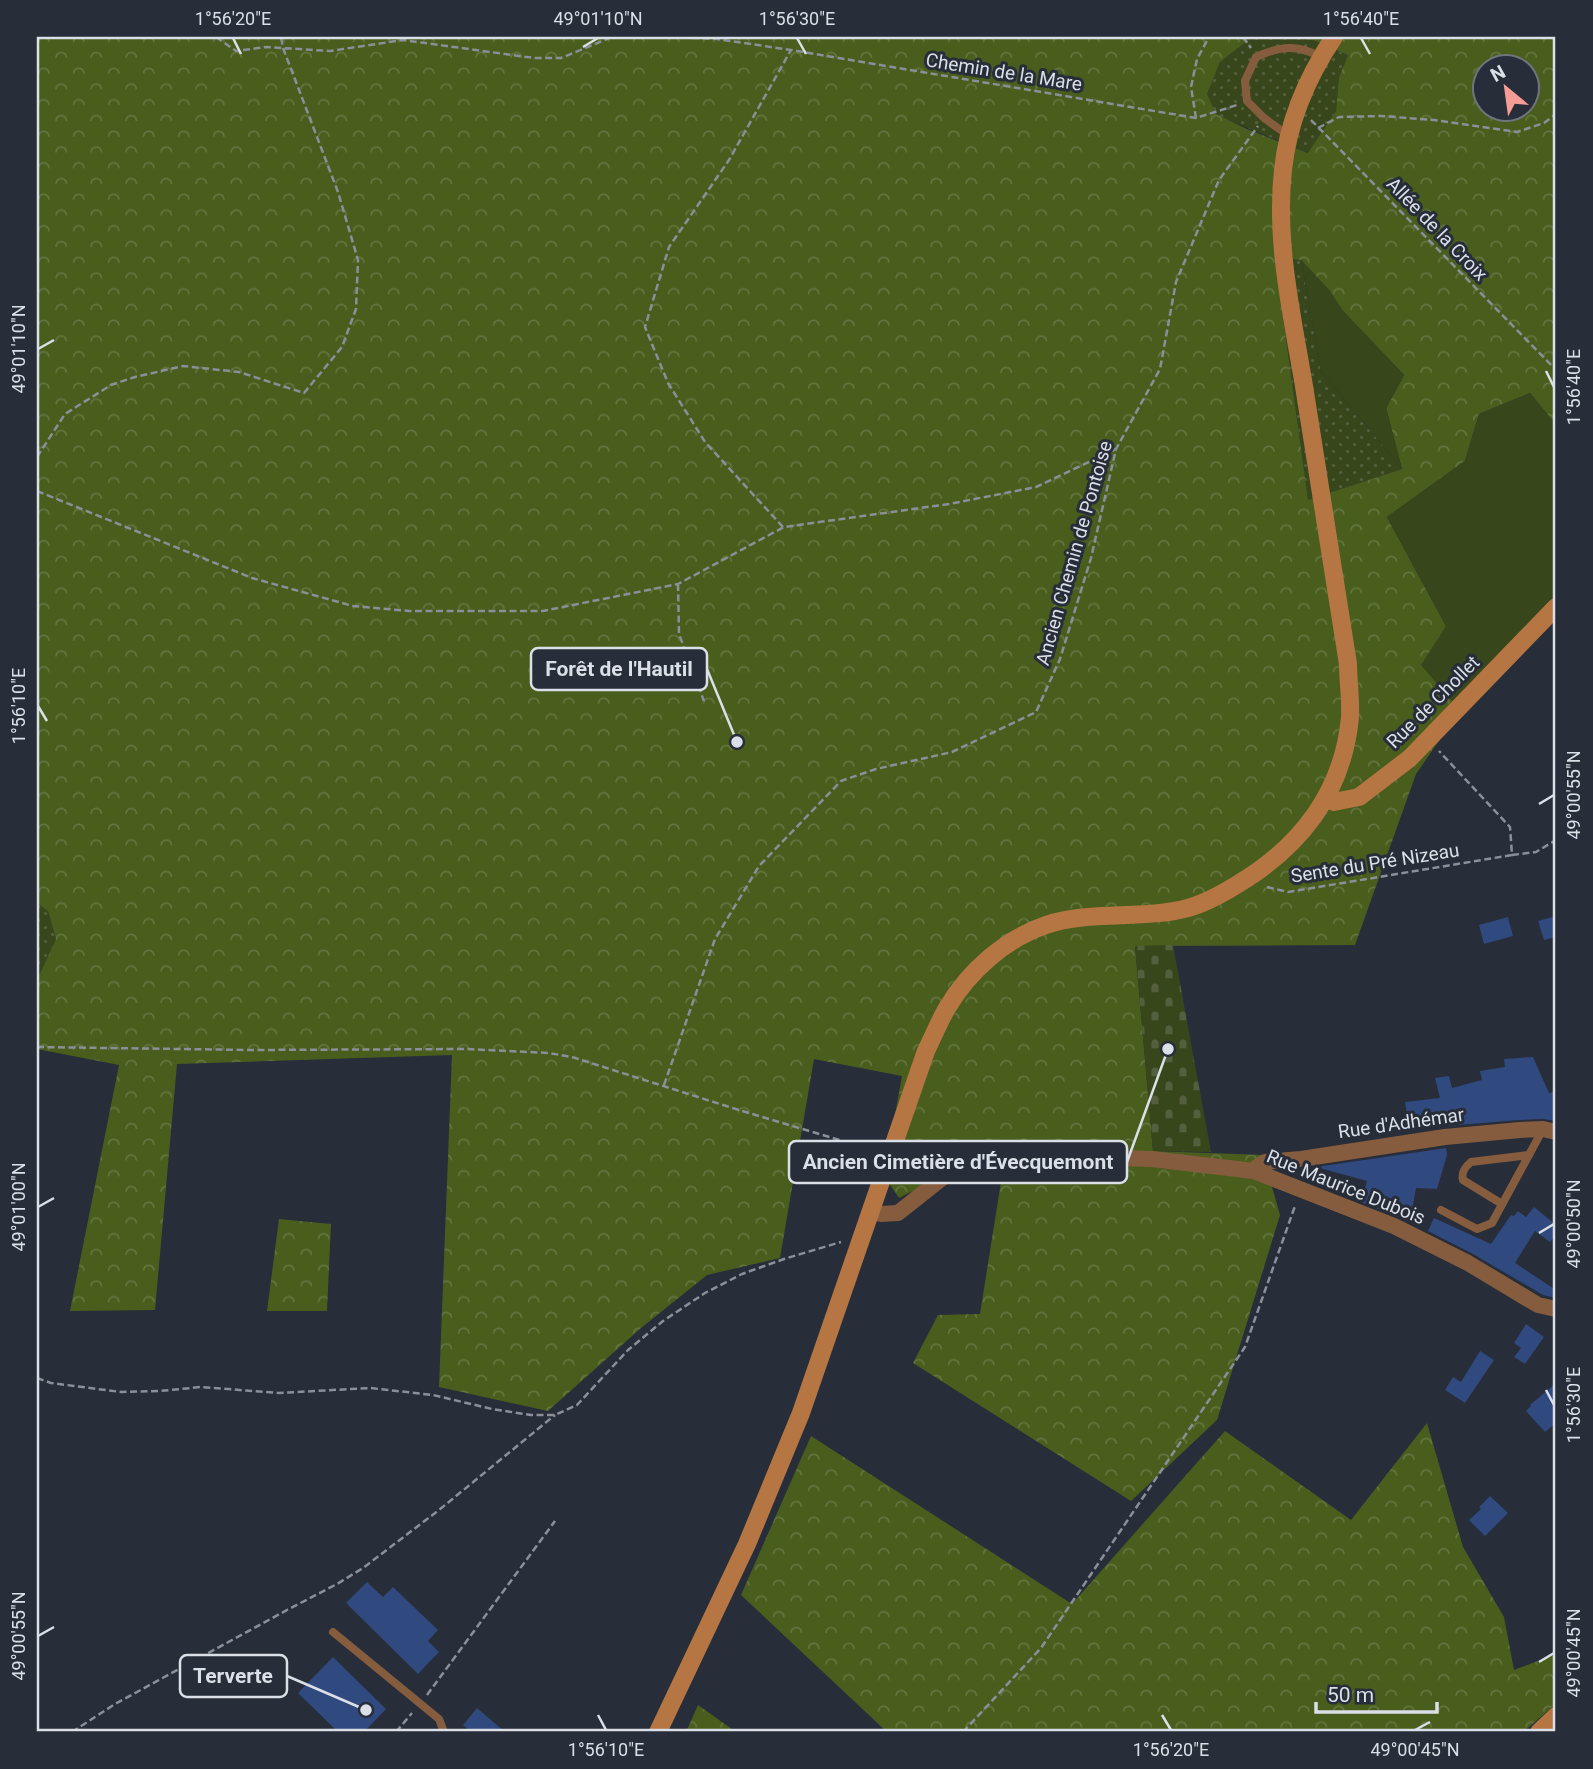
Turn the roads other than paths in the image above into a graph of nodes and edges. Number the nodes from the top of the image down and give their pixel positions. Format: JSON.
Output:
{"nodes":[{"id":1,"x":1334,"y":37,"type":"edge"},
{"id":2,"x":1314,"y":53,"type":"junction"},
{"id":3,"x":1289,"y":136,"type":"junction"},
{"id":4,"x":1556,"y":607,"type":"edge"},
{"id":5,"x":1326,"y":798,"type":"junction"},
{"id":6,"x":1549,"y":1130,"type":"edge"},
{"id":7,"x":1529,"y":1155,"type":"junction"},
{"id":8,"x":1254,"y":1171,"type":"junction"},
{"id":9,"x":1502,"y":1204,"type":"junction"},
{"id":10,"x":1441,"y":1210,"type":"dead end"},
{"id":11,"x":871,"y":1212,"type":"junction"},
{"id":12,"x":1556,"y":1310,"type":"edge"},
{"id":13,"x":333,"y":1633,"type":"dead end"},
{"id":14,"x":1556,"y":1716,"type":"edge"},
{"id":15,"x":444,"y":1732,"type":"edge"},
{"id":16,"x":658,"y":1732,"type":"edge"},
{"id":17,"x":1539,"y":1732,"type":"edge"}],
"edges":[{"from":1,"to":2,"type":"main road"},
{"from":2,"to":3,"type":"main road"},
{"from":2,"to":3,"type":"lane"},
{"from":3,"to":5,"type":"main road"},
{"from":4,"to":5,"type":"main road","name":"Rue de Chollet"},
{"from":5,"to":11,"type":"main road"},
{"from":6,"to":7,"type":"lane"},
{"from":6,"to":8,"type":"street","name":"Rue d'Adhémar"},
{"from":7,"to":9,"type":"lane"},
{"from":7,"to":9,"type":"lane"},
{"from":8,"to":11,"type":"street","name":"Rue Maurice Dubois"},
{"from":8,"to":12,"type":"street","name":"Rue Maurice Dubois"},
{"from":9,"to":10,"type":"lane"},
{"from":11,"to":16,"type":"main road"},
{"from":13,"to":15,"type":"lane"},
{"from":14,"to":17,"type":"main road"}]}
